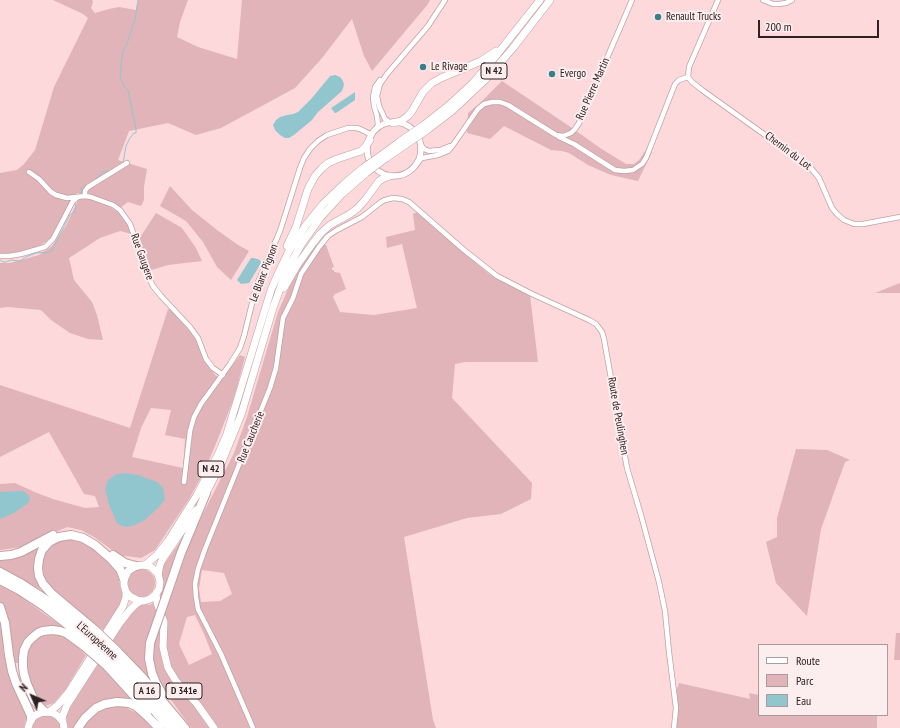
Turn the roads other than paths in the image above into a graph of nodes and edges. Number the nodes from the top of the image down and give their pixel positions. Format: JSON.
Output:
{"nodes":[{"id":1,"x":445,"y":0,"type":"edge"},
{"id":2,"x":540,"y":0,"type":"edge"},
{"id":3,"x":550,"y":0,"type":"edge"},
{"id":4,"x":632,"y":0,"type":"edge"},
{"id":5,"x":718,"y":0,"type":"edge"},
{"id":6,"x":763,"y":0,"type":"edge"},
{"id":7,"x":792,"y":0,"type":"edge"},
{"id":8,"x":514,"y":34,"type":"junction"},
{"id":9,"x":387,"y":74,"type":"junction"},
{"id":10,"x":688,"y":77,"type":"junction"},
{"id":11,"x":393,"y":123,"type":"junction"},
{"id":12,"x":425,"y":128,"type":"junction"},
{"id":13,"x":575,"y":129,"type":"junction"},
{"id":14,"x":372,"y":135,"type":"junction"},
{"id":15,"x":556,"y":135,"type":"junction"},
{"id":16,"x":456,"y":141,"type":"junction"},
{"id":17,"x":421,"y":145,"type":"junction"},
{"id":18,"x":575,"y":145,"type":"junction"},
{"id":19,"x":418,"y":162,"type":"junction"},
{"id":20,"x":127,"y":163,"type":"dead end"},
{"id":21,"x":29,"y":172,"type":"dead end"},
{"id":22,"x":390,"y":176,"type":"junction"},
{"id":23,"x":85,"y":196,"type":"junction"},
{"id":24,"x":78,"y":197,"type":"junction"},
{"id":25,"x":411,"y":204,"type":"joint"},
{"id":26,"x":900,"y":217,"type":"edge"},
{"id":27,"x":0,"y":256,"type":"edge"},
{"id":28,"x":254,"y":359,"type":"junction"},
{"id":29,"x":222,"y":375,"type":"junction"},
{"id":30,"x":184,"y":482,"type":"dead end"},
{"id":31,"x":206,"y":493,"type":"junction"},
{"id":32,"x":0,"y":556,"type":"edge"},
{"id":33,"x":145,"y":565,"type":"junction"},
{"id":34,"x":136,"y":566,"type":"junction"},
{"id":35,"x":0,"y":572,"type":"edge"},
{"id":36,"x":158,"y":574,"type":"junction"},
{"id":37,"x":124,"y":579,"type":"junction"},
{"id":38,"x":0,"y":580,"type":"edge"},
{"id":39,"x":126,"y":592,"type":"junction"},
{"id":40,"x":156,"y":593,"type":"junction"},
{"id":41,"x":143,"y":601,"type":"junction"},
{"id":42,"x":0,"y":607,"type":"edge"},
{"id":43,"x":160,"y":610,"type":"junction"},
{"id":44,"x":90,"y":638,"type":"junction"},
{"id":45,"x":112,"y":658,"type":"junction"},
{"id":46,"x":47,"y":712,"type":"junction"},
{"id":47,"x":62,"y":720,"type":"junction"},
{"id":48,"x":30,"y":724,"type":"edge"},
{"id":49,"x":64,"y":728,"type":"edge"},
{"id":50,"x":78,"y":728,"type":"edge"},
{"id":51,"x":160,"y":728,"type":"edge"},
{"id":52,"x":169,"y":728,"type":"edge"},
{"id":53,"x":178,"y":728,"type":"edge"},
{"id":54,"x":187,"y":728,"type":"edge"},
{"id":55,"x":214,"y":728,"type":"edge"},
{"id":56,"x":253,"y":728,"type":"edge"},
{"id":57,"x":674,"y":728,"type":"edge"}],
"edges":[{"from":1,"to":9,"type":"street"},
{"from":2,"to":8,"type":"main road","number":"N 42"},
{"from":3,"to":12,"type":"main road","number":"N 42"},
{"from":4,"to":13,"type":"street","name":"Rue Pierre Martin"},
{"from":5,"to":10,"type":"street"},
{"from":6,"to":7,"type":"street"},
{"from":8,"to":11,"type":"main road"},
{"from":8,"to":12,"type":"main road","number":"N 42"},
{"from":9,"to":11,"type":"street"},
{"from":9,"to":14,"type":"street"},
{"from":10,"to":18,"type":"street"},
{"from":10,"to":26,"type":"street","name":"Chemin du Lot"},
{"from":11,"to":14,"type":"street"},
{"from":11,"to":17,"type":"street"},
{"from":12,"to":28,"type":"main road","number":"N 42","bridge":true},
{"from":13,"to":15,"type":"street","name":"Rue Pierre Martin"},
{"from":13,"to":18,"type":"street"},
{"from":14,"to":22,"type":"street"},
{"from":14,"to":28,"type":"main road"},
{"from":14,"to":29,"type":"street","name":"Le Blanc Pignon"},
{"from":15,"to":16,"type":"street"},
{"from":15,"to":18,"type":"street"},
{"from":16,"to":17,"type":"street"},
{"from":16,"to":19,"type":"street"},
{"from":17,"to":19,"type":"street"},
{"from":19,"to":22,"type":"street"},
{"from":20,"to":23,"type":"street"},
{"from":21,"to":24,"type":"street","name":"Rue Gaugere"},
{"from":22,"to":28,"type":"main road"},
{"from":23,"to":24,"type":"street","name":"Rue Gaugere"},
{"from":23,"to":29,"type":"street","name":"Rue Gaugere"},
{"from":24,"to":27,"type":"street"},
{"from":25,"to":56,"type":"street","name":"Rue Caucherie"},
{"from":25,"to":57,"type":"street","name":"Route de Peulinghen"},
{"from":28,"to":31,"type":"main road","number":"N 42"},
{"from":28,"to":33,"type":"main road","number":"N 42"},
{"from":29,"to":30,"type":"street","name":"Le Blanc Pignon"},
{"from":31,"to":36,"type":"main road","number":"N 42"},
{"from":31,"to":54,"type":"highway","bridge":true},
{"from":32,"to":34,"type":"highway"},
{"from":33,"to":34,"type":"main road"},
{"from":33,"to":36,"type":"main road"},
{"from":34,"to":37,"type":"main road"},
{"from":35,"to":44,"type":"highway","name":"L'Européenne","number":"A 16"},
{"from":36,"to":40,"type":"main road"},
{"from":37,"to":39,"type":"main road"},
{"from":37,"to":44,"type":"highway"},
{"from":38,"to":44,"type":"highway","name":"L'Européenne","number":"A 16"},
{"from":39,"to":41,"type":"main road"},
{"from":39,"to":46,"type":"main road"},
{"from":40,"to":41,"type":"main road"},
{"from":40,"to":43,"type":"main road","number":"D 341e"},
{"from":41,"to":43,"type":"main road"},
{"from":41,"to":47,"type":"main road"},
{"from":42,"to":48,"type":"highway"},
{"from":43,"to":55,"type":"main road","number":"D 341e"},
{"from":44,"to":45,"type":"highway","name":"L'Européenne","number":"A 16","bridge":true},
{"from":44,"to":45,"type":"highway","bridge":true},
{"from":44,"to":46,"type":"highway"},
{"from":45,"to":51,"type":"highway"},
{"from":45,"to":52,"type":"highway","name":"L'Européenne","number":"A 16"},
{"from":45,"to":53,"type":"highway","name":"L'Européenne","number":"A 16"},
{"from":45,"to":54,"type":"highway"},
{"from":46,"to":47,"type":"main road"},
{"from":46,"to":48,"type":"main road"},
{"from":47,"to":49,"type":"main road"},
{"from":50,"to":51,"type":"highway"}]}
